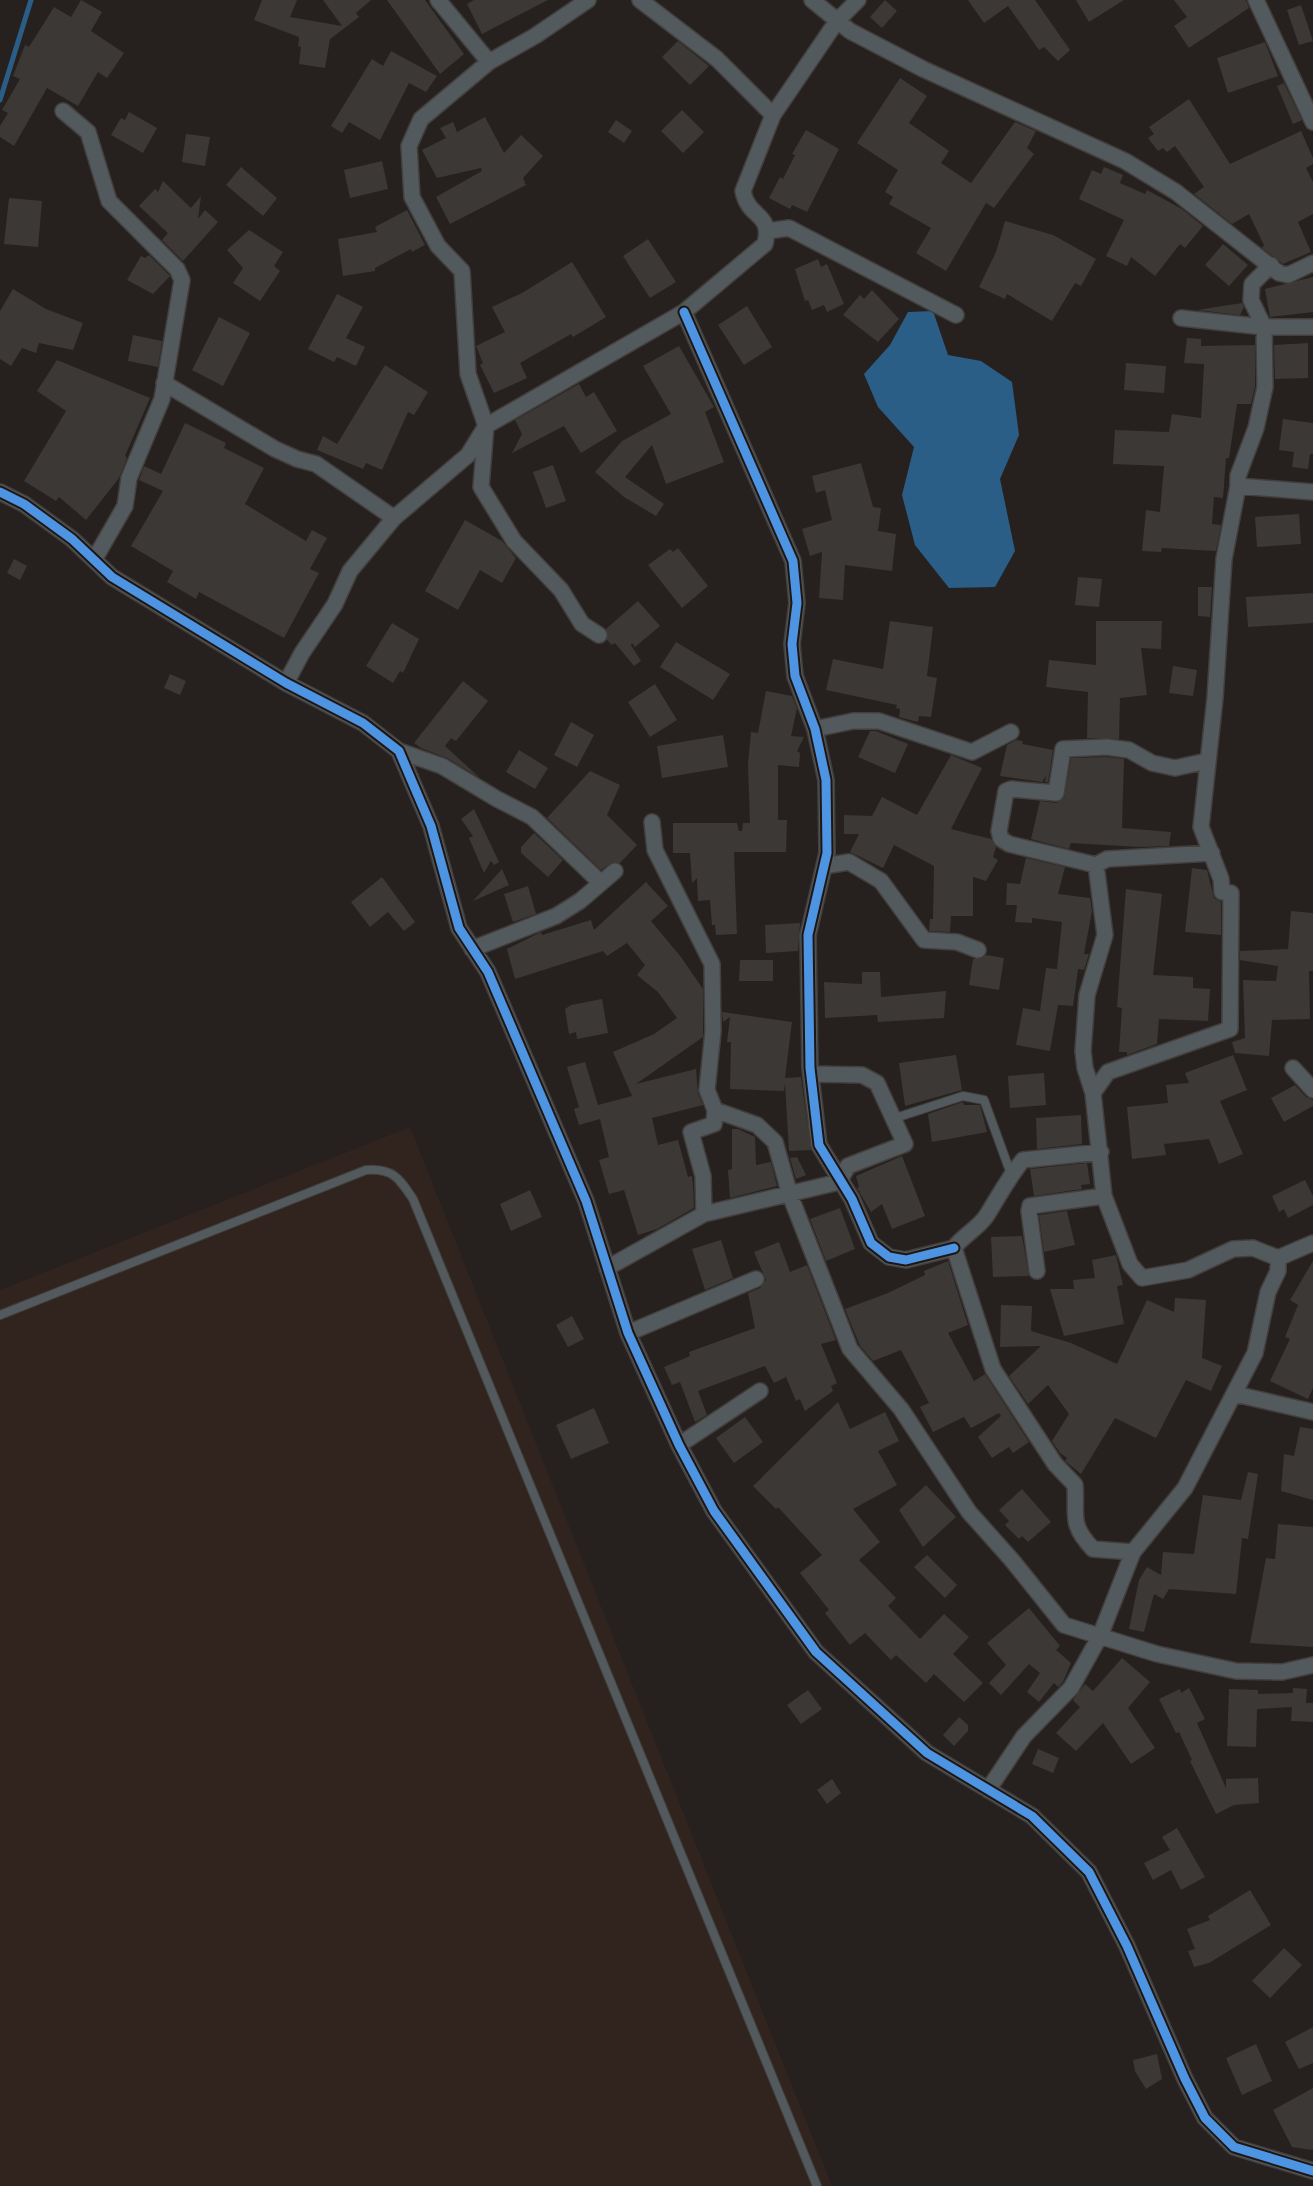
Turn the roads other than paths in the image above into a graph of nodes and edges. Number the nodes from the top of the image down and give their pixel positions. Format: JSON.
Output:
{"nodes":[{"id":1,"x":438,"y":0,"type":"edge"},
{"id":2,"x":588,"y":0,"type":"edge"},
{"id":3,"x":640,"y":0,"type":"edge"},
{"id":4,"x":812,"y":0,"type":"edge"},
{"id":5,"x":858,"y":0,"type":"edge"},
{"id":6,"x":1256,"y":0,"type":"edge"},
{"id":7,"x":837,"y":21,"type":"junction"},
{"id":8,"x":489,"y":62,"type":"junction"},
{"id":9,"x":63,"y":111,"type":"dead end"},
{"id":10,"x":774,"y":115,"type":"junction"},
{"id":11,"x":1313,"y":122,"type":"edge"},
{"id":12,"x":768,"y":231,"type":"junction"},
{"id":13,"x":1313,"y":263,"type":"edge"},
{"id":14,"x":1271,"y":265,"type":"junction"},
{"id":15,"x":684,"y":312,"type":"junction"},
{"id":16,"x":956,"y":315,"type":"dead end"},
{"id":17,"x":1181,"y":318,"type":"dead end"},
{"id":18,"x":1264,"y":327,"type":"junction"},
{"id":19,"x":1313,"y":327,"type":"edge"},
{"id":20,"x":164,"y":383,"type":"junction"},
{"id":21,"x":486,"y":426,"type":"junction"},
{"id":22,"x":1238,"y":486,"type":"junction"},
{"id":23,"x":0,"y":492,"type":"edge"},
{"id":24,"x":1313,"y":492,"type":"edge"},
{"id":25,"x":394,"y":518,"type":"junction"},
{"id":26,"x":94,"y":560,"type":"junction"},
{"id":27,"x":599,"y":635,"type":"dead end"},
{"id":28,"x":286,"y":683,"type":"junction"},
{"id":29,"x":815,"y":729,"type":"junction"},
{"id":30,"x":1011,"y":732,"type":"dead end"},
{"id":31,"x":399,"y":751,"type":"junction"},
{"id":32,"x":1208,"y":761,"type":"junction"},
{"id":33,"x":652,"y":822,"type":"dead end"},
{"id":34,"x":1212,"y":853,"type":"junction"},
{"id":35,"x":1096,"y":865,"type":"junction"},
{"id":36,"x":824,"y":866,"type":"junction"},
{"id":37,"x":615,"y":871,"type":"dead end"},
{"id":38,"x":601,"y":884,"type":"junction"},
{"id":39,"x":472,"y":949,"type":"junction"},
{"id":40,"x":978,"y":950,"type":"dead end"},
{"id":41,"x":1293,"y":1068,"type":"dead end"},
{"id":42,"x":811,"y":1074,"type":"junction"},
{"id":43,"x":1313,"y":1090,"type":"edge"},
{"id":44,"x":1093,"y":1093,"type":"junction"},
{"id":45,"x":715,"y":1110,"type":"junction"},
{"id":46,"x":892,"y":1119,"type":"junction"},
{"id":47,"x":1101,"y":1152,"type":"junction"},
{"id":48,"x":1011,"y":1174,"type":"junction"},
{"id":49,"x":839,"y":1182,"type":"junction"},
{"id":50,"x":790,"y":1195,"type":"junction"},
{"id":51,"x":1104,"y":1196,"type":"junction"},
{"id":52,"x":704,"y":1214,"type":"junction"},
{"id":53,"x":1313,"y":1243,"type":"edge"},
{"id":54,"x":954,"y":1248,"type":"junction"},
{"id":55,"x":1278,"y":1258,"type":"junction"},
{"id":56,"x":607,"y":1268,"type":"junction"},
{"id":57,"x":1037,"y":1271,"type":"dead end"},
{"id":58,"x":756,"y":1279,"type":"dead end"},
{"id":59,"x":0,"y":1315,"type":"edge"},
{"id":60,"x":628,"y":1333,"type":"junction"},
{"id":61,"x":760,"y":1391,"type":"dead end"},
{"id":62,"x":1235,"y":1394,"type":"junction"},
{"id":63,"x":1313,"y":1412,"type":"edge"},
{"id":64,"x":680,"y":1445,"type":"junction"},
{"id":65,"x":1133,"y":1552,"type":"junction"},
{"id":66,"x":1101,"y":1636,"type":"junction"},
{"id":67,"x":1313,"y":1665,"type":"edge"},
{"id":68,"x":988,"y":1790,"type":"junction"},
{"id":69,"x":1313,"y":2171,"type":"edge"},
{"id":70,"x":817,"y":2186,"type":"edge"}],
"edges":[{"from":1,"to":8,"type":"street"},
{"from":2,"to":8,"type":"street"},
{"from":3,"to":10,"type":"street"},
{"from":4,"to":7,"type":"street"},
{"from":5,"to":7,"type":"street"},
{"from":6,"to":11,"type":"street"},
{"from":7,"to":10,"type":"street"},
{"from":7,"to":14,"type":"street"},
{"from":8,"to":21,"type":"street"},
{"from":9,"to":20,"type":"street"},
{"from":10,"to":12,"type":"street"},
{"from":12,"to":15,"type":"street"},
{"from":12,"to":16,"type":"street"},
{"from":13,"to":14,"type":"street"},
{"from":14,"to":18,"type":"street"},
{"from":15,"to":21,"type":"street"},
{"from":15,"to":29,"type":"street"},
{"from":17,"to":18,"type":"street"},
{"from":18,"to":19,"type":"street"},
{"from":18,"to":22,"type":"street"},
{"from":20,"to":25,"type":"street"},
{"from":20,"to":26,"type":"street"},
{"from":21,"to":25,"type":"street"},
{"from":21,"to":27,"type":"street"},
{"from":22,"to":24,"type":"street"},
{"from":22,"to":32,"type":"street"},
{"from":23,"to":26,"type":"street"},
{"from":25,"to":28,"type":"street"},
{"from":26,"to":28,"type":"street"},
{"from":28,"to":31,"type":"street"},
{"from":29,"to":30,"type":"street"},
{"from":29,"to":36,"type":"street"},
{"from":31,"to":38,"type":"street"},
{"from":31,"to":39,"type":"street"},
{"from":32,"to":34,"type":"street"},
{"from":32,"to":35,"type":"street"},
{"from":33,"to":45,"type":"street"},
{"from":34,"to":35,"type":"street"},
{"from":34,"to":44,"type":"street"},
{"from":35,"to":44,"type":"street"},
{"from":36,"to":40,"type":"street"},
{"from":36,"to":42,"type":"street"},
{"from":37,"to":38,"type":"street"},
{"from":38,"to":39,"type":"street"},
{"from":39,"to":56,"type":"street"},
{"from":41,"to":43,"type":"street"},
{"from":42,"to":46,"type":"street"},
{"from":42,"to":49,"type":"street"},
{"from":44,"to":47,"type":"street"},
{"from":45,"to":50,"type":"street"},
{"from":45,"to":52,"type":"street"},
{"from":46,"to":48,"type":"lane"},
{"from":46,"to":49,"type":"street"},
{"from":47,"to":48,"type":"street"},
{"from":47,"to":51,"type":"street"},
{"from":48,"to":54,"type":"street"},
{"from":49,"to":50,"type":"street"},
{"from":49,"to":54,"type":"street"},
{"from":50,"to":52,"type":"street"},
{"from":50,"to":66,"type":"street"},
{"from":51,"to":55,"type":"street"},
{"from":51,"to":57,"type":"street"},
{"from":52,"to":56,"type":"street"},
{"from":53,"to":55,"type":"street"},
{"from":54,"to":65,"type":"street"},
{"from":55,"to":62,"type":"street"},
{"from":56,"to":60,"type":"street"},
{"from":58,"to":60,"type":"street"},
{"from":59,"to":70,"type":"lane"},
{"from":60,"to":64,"type":"street"},
{"from":61,"to":64,"type":"street"},
{"from":62,"to":63,"type":"street"},
{"from":62,"to":65,"type":"street"},
{"from":64,"to":68,"type":"street"},
{"from":65,"to":66,"type":"street"},
{"from":66,"to":67,"type":"street"},
{"from":66,"to":68,"type":"street"},
{"from":68,"to":69,"type":"street"}]}
